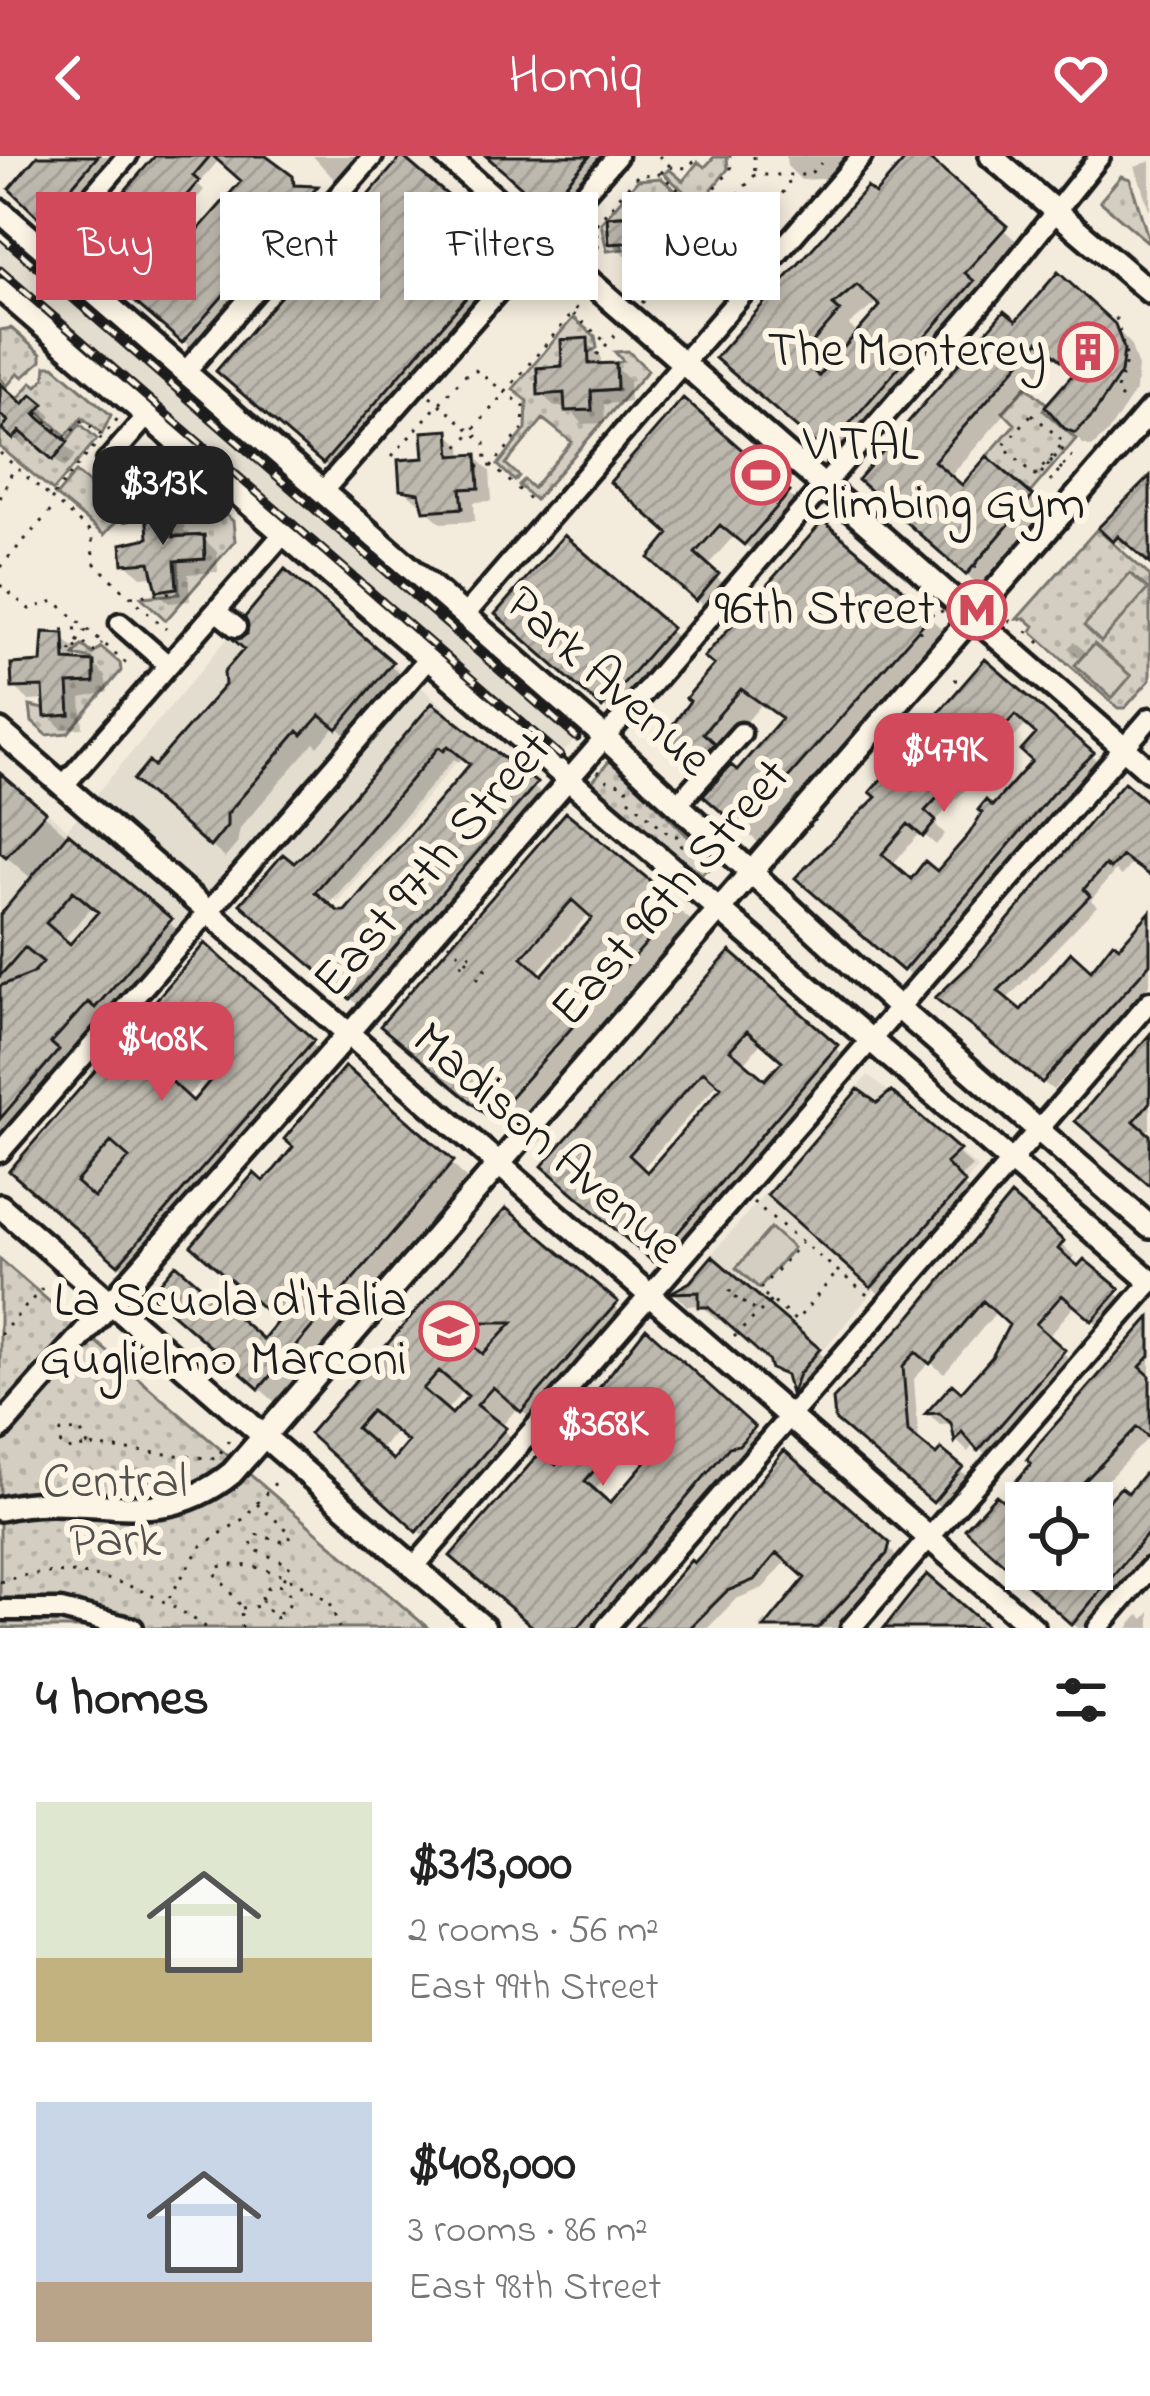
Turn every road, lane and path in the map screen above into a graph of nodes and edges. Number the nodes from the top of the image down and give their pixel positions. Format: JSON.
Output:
{"nodes":[{"id":1,"x":127,"y":156,"type":"edge"},
{"id":2,"x":373,"y":156,"type":"edge"},
{"id":3,"x":446,"y":156,"type":"edge"},
{"id":4,"x":616,"y":156,"type":"edge"},
{"id":5,"x":659,"y":156,"type":"edge"},
{"id":6,"x":698,"y":156,"type":"edge"},
{"id":7,"x":730,"y":156,"type":"edge"},
{"id":8,"x":754,"y":156,"type":"edge"},
{"id":9,"x":862,"y":156,"type":"edge"},
{"id":10,"x":991,"y":156,"type":"edge"},
{"id":11,"x":1100,"y":156,"type":"edge"},
{"id":12,"x":821,"y":163,"type":"dead end"},
{"id":13,"x":673,"y":169,"type":"junction"},
{"id":14,"x":660,"y":174,"type":"junction"},
{"id":15,"x":755,"y":175,"type":"junction"},
{"id":16,"x":788,"y":175,"type":"junction"},
{"id":17,"x":96,"y":192,"type":"edge"},
{"id":18,"x":486,"y":192,"type":"edge"},
{"id":19,"x":585,"y":192,"type":"edge"},
{"id":20,"x":681,"y":192,"type":"edge"},
{"id":21,"x":715,"y":192,"type":"edge"},
{"id":22,"x":740,"y":192,"type":"edge"},
{"id":23,"x":780,"y":196,"type":"edge"},
{"id":24,"x":1055,"y":211,"type":"junction"},
{"id":25,"x":0,"y":212,"type":"edge"},
{"id":26,"x":598,"y":222,"type":"edge"},
{"id":27,"x":36,"y":242,"type":"edge"},
{"id":28,"x":0,"y":289,"type":"edge"},
{"id":29,"x":598,"y":291,"type":"edge"},
{"id":30,"x":1150,"y":292,"type":"edge"},
{"id":31,"x":102,"y":300,"type":"edge"},
{"id":32,"x":490,"y":300,"type":"edge"},
{"id":33,"x":645,"y":300,"type":"edge"},
{"id":34,"x":581,"y":303,"type":"dead end"},
{"id":35,"x":642,"y":303,"type":"dead end"},
{"id":36,"x":1122,"y":311,"type":"dead end"},
{"id":37,"x":572,"y":313,"type":"junction"},
{"id":38,"x":617,"y":333,"type":"dead end"},
{"id":39,"x":608,"y":344,"type":"junction"},
{"id":40,"x":681,"y":362,"type":"junction"},
{"id":41,"x":589,"y":364,"type":"dead end"},
{"id":42,"x":493,"y":366,"type":"dead end"},
{"id":43,"x":185,"y":372,"type":"junction"},
{"id":44,"x":486,"y":374,"type":"junction"},
{"id":45,"x":506,"y":391,"type":"junction"},
{"id":46,"x":430,"y":396,"type":"dead end"},
{"id":47,"x":1122,"y":399,"type":"dead end"},
{"id":48,"x":439,"y":404,"type":"junction"},
{"id":49,"x":1150,"y":411,"type":"edge"},
{"id":50,"x":37,"y":413,"type":"dead end"},
{"id":51,"x":120,"y":416,"type":"dead end"},
{"id":52,"x":146,"y":416,"type":"junction"},
{"id":53,"x":472,"y":432,"type":"junction"},
{"id":54,"x":102,"y":436,"type":"junction"},
{"id":55,"x":180,"y":445,"type":"junction"},
{"id":56,"x":1059,"y":447,"type":"junction"},
{"id":57,"x":0,"y":453,"type":"edge"},
{"id":58,"x":451,"y":456,"type":"dead end"},
{"id":59,"x":392,"y":457,"type":"dead end"},
{"id":60,"x":1072,"y":457,"type":"dead end"},
{"id":61,"x":1049,"y":459,"type":"junction"},
{"id":62,"x":107,"y":462,"type":"dead end"},
{"id":63,"x":15,"y":466,"type":"junction"},
{"id":64,"x":492,"y":466,"type":"junction"},
{"id":65,"x":478,"y":467,"type":"dead end"},
{"id":66,"x":1040,"y":470,"type":"junction"},
{"id":67,"x":1052,"y":481,"type":"dead end"},
{"id":68,"x":823,"y":484,"type":"junction"},
{"id":69,"x":322,"y":492,"type":"junction"},
{"id":70,"x":0,"y":498,"type":"edge"},
{"id":71,"x":51,"y":498,"type":"junction"},
{"id":72,"x":57,"y":503,"type":"junction"},
{"id":73,"x":536,"y":506,"type":"dead end"},
{"id":74,"x":125,"y":509,"type":"dead end"},
{"id":75,"x":283,"y":534,"type":"junction"},
{"id":76,"x":0,"y":567,"type":"edge"},
{"id":77,"x":0,"y":585,"type":"edge"},
{"id":78,"x":177,"y":592,"type":"dead end"},
{"id":79,"x":130,"y":596,"type":"junction"},
{"id":80,"x":216,"y":610,"type":"junction"},
{"id":81,"x":1004,"y":612,"type":"dead end"},
{"id":82,"x":464,"y":616,"type":"junction"},
{"id":83,"x":973,"y":616,"type":"junction"},
{"id":84,"x":119,"y":622,"type":"dead end"},
{"id":85,"x":1009,"y":622,"type":"dead end"},
{"id":86,"x":236,"y":627,"type":"dead end"},
{"id":87,"x":86,"y":628,"type":"junction"},
{"id":88,"x":166,"y":629,"type":"dead end"},
{"id":89,"x":62,"y":630,"type":"dead end"},
{"id":90,"x":102,"y":642,"type":"junction"},
{"id":91,"x":427,"y":660,"type":"junction"},
{"id":92,"x":168,"y":665,"type":"junction"},
{"id":93,"x":132,"y":668,"type":"dead end"},
{"id":94,"x":348,"y":717,"type":"dead end"},
{"id":95,"x":1150,"y":718,"type":"edge"},
{"id":96,"x":0,"y":731,"type":"edge"},
{"id":97,"x":364,"y":731,"type":"junction"},
{"id":98,"x":741,"y":733,"type":"dead end"},
{"id":99,"x":604,"y":738,"type":"junction"},
{"id":100,"x":1124,"y":748,"type":"junction"},
{"id":101,"x":597,"y":771,"type":"dead end"},
{"id":102,"x":1150,"y":771,"type":"edge"},
{"id":103,"x":567,"y":781,"type":"junction"},
{"id":104,"x":63,"y":786,"type":"junction"},
{"id":105,"x":677,"y":805,"type":"junction"},
{"id":106,"x":712,"y":872,"type":"dead end"},
{"id":107,"x":751,"y":872,"type":"junction"},
{"id":108,"x":718,"y":910,"type":"junction"},
{"id":109,"x":209,"y":911,"type":"junction"},
{"id":110,"x":450,"y":946,"type":"dead end"},
{"id":111,"x":471,"y":953,"type":"dead end"},
{"id":112,"x":467,"y":960,"type":"junction"},
{"id":113,"x":461,"y":964,"type":"dead end"},
{"id":114,"x":487,"y":967,"type":"dead end"},
{"id":115,"x":477,"y":979,"type":"dead end"},
{"id":116,"x":1150,"y":1001,"type":"edge"},
{"id":117,"x":898,"y":1007,"type":"junction"},
{"id":118,"x":349,"y":1034,"type":"junction"},
{"id":119,"x":871,"y":1038,"type":"junction"},
{"id":120,"x":1039,"y":1130,"type":"junction"},
{"id":121,"x":0,"y":1152,"type":"edge"},
{"id":122,"x":1012,"y":1160,"type":"junction"},
{"id":123,"x":498,"y":1164,"type":"junction"},
{"id":124,"x":752,"y":1201,"type":"dead end"},
{"id":125,"x":0,"y":1206,"type":"edge"},
{"id":126,"x":1150,"y":1227,"type":"edge"},
{"id":127,"x":802,"y":1242,"type":"junction"},
{"id":128,"x":838,"y":1271,"type":"junction"},
{"id":129,"x":48,"y":1282,"type":"dead end"},
{"id":130,"x":1150,"y":1282,"type":"edge"},
{"id":131,"x":736,"y":1286,"type":"dead end"},
{"id":132,"x":729,"y":1292,"type":"dead end"},
{"id":133,"x":742,"y":1292,"type":"dead end"},
{"id":134,"x":649,"y":1294,"type":"junction"},
{"id":135,"x":871,"y":1298,"type":"dead end"},
{"id":136,"x":735,"y":1299,"type":"dead end"},
{"id":137,"x":771,"y":1301,"type":"junction"},
{"id":138,"x":111,"y":1303,"type":"junction"},
{"id":139,"x":0,"y":1335,"type":"edge"},
{"id":140,"x":734,"y":1337,"type":"dead end"},
{"id":141,"x":790,"y":1417,"type":"junction"},
{"id":142,"x":0,"y":1428,"type":"edge"},
{"id":143,"x":263,"y":1436,"type":"junction"},
{"id":144,"x":229,"y":1440,"type":"dead end"},
{"id":145,"x":88,"y":1446,"type":"junction"},
{"id":146,"x":278,"y":1480,"type":"dead end"},
{"id":147,"x":256,"y":1504,"type":"junction"},
{"id":148,"x":0,"y":1509,"type":"edge"},
{"id":149,"x":929,"y":1538,"type":"junction"},
{"id":150,"x":414,"y":1567,"type":"junction"},
{"id":151,"x":1150,"y":1568,"type":"edge"},
{"id":152,"x":284,"y":1577,"type":"junction"},
{"id":153,"x":0,"y":1582,"type":"edge"},
{"id":154,"x":281,"y":1584,"type":"junction"},
{"id":155,"x":168,"y":1599,"type":"junction"},
{"id":156,"x":264,"y":1605,"type":"junction"},
{"id":157,"x":242,"y":1608,"type":"junction"},
{"id":158,"x":0,"y":1610,"type":"edge"},
{"id":159,"x":276,"y":1614,"type":"junction"},
{"id":160,"x":133,"y":1628,"type":"edge"},
{"id":161,"x":208,"y":1628,"type":"edge"},
{"id":162,"x":242,"y":1628,"type":"edge"},
{"id":163,"x":278,"y":1628,"type":"edge"},
{"id":164,"x":339,"y":1628,"type":"edge"},
{"id":165,"x":484,"y":1628,"type":"edge"},
{"id":166,"x":606,"y":1628,"type":"edge"},
{"id":167,"x":851,"y":1628,"type":"edge"},
{"id":168,"x":1033,"y":1628,"type":"edge"},
{"id":169,"x":1098,"y":1628,"type":"edge"}],
"edges":[{"from":1,"to":17,"type":"street"},
{"from":2,"to":43,"type":"street"},
{"from":3,"to":18,"type":"main road"},
{"from":4,"to":19,"type":"street"},
{"from":5,"to":13,"type":"path"},
{"from":6,"to":13,"type":"path"},
{"from":7,"to":21,"type":"path"},
{"from":8,"to":15,"type":"path"},
{"from":9,"to":40,"type":"street"},
{"from":10,"to":24,"type":"main road"},
{"from":11,"to":24,"type":"street","name":"East 97th Street"},
{"from":12,"to":16,"type":"path"},
{"from":13,"to":14,"type":"path"},
{"from":14,"to":20,"type":"path"},
{"from":14,"to":26,"type":"path"},
{"from":15,"to":16,"type":"path"},
{"from":15,"to":22,"type":"path"},
{"from":16,"to":23,"type":"path"},
{"from":24,"to":30,"type":"main road"},
{"from":24,"to":68,"type":"street","name":"East 97th Street"},
{"from":25,"to":27,"type":"main road","name":"Park Avenue"},
{"from":28,"to":52,"type":"main road","name":"Park Avenue"},
{"from":29,"to":40,"type":"main road"},
{"from":31,"to":43,"type":"main road","name":"Park Avenue"},
{"from":32,"to":69,"type":"street"},
{"from":33,"to":35,"type":"path"},
{"from":34,"to":37,"type":"path"},
{"from":36,"to":47,"type":"path"},
{"from":37,"to":39,"type":"path"},
{"from":37,"to":45,"type":"path"},
{"from":38,"to":39,"type":"path"},
{"from":39,"to":41,"type":"path"},
{"from":40,"to":68,"type":"main road"},
{"from":40,"to":82,"type":"street"},
{"from":42,"to":44,"type":"path"},
{"from":43,"to":69,"type":"main road","name":"Park Avenue"},
{"from":44,"to":45,"type":"path"},
{"from":44,"to":48,"type":"path"},
{"from":45,"to":53,"type":"path"},
{"from":45,"to":64,"type":"path"},
{"from":46,"to":48,"type":"path"},
{"from":48,"to":53,"type":"path"},
{"from":48,"to":59,"type":"path"},
{"from":49,"to":83,"type":"main road","name":"East 96th Street"},
{"from":50,"to":54,"type":"path"},
{"from":51,"to":54,"type":"path"},
{"from":52,"to":55,"type":"main road","name":"Park Avenue"},
{"from":52,"to":62,"type":"street"},
{"from":53,"to":58,"type":"path"},
{"from":53,"to":64,"type":"path"},
{"from":54,"to":71,"type":"path"},
{"from":55,"to":74,"type":"street"},
{"from":55,"to":75,"type":"main road","name":"Park Avenue"},
{"from":56,"to":60,"type":"path"},
{"from":56,"to":61,"type":"path"},
{"from":56,"to":66,"type":"path"},
{"from":57,"to":63,"type":"path"},
{"from":61,"to":61,"type":"path"},
{"from":61,"to":66,"type":"path"},
{"from":63,"to":70,"type":"path"},
{"from":63,"to":71,"type":"path"},
{"from":64,"to":65,"type":"path"},
{"from":64,"to":73,"type":"path"},
{"from":66,"to":67,"type":"path"},
{"from":68,"to":83,"type":"main road"},
{"from":68,"to":99,"type":"street","name":"East 97th Street"},
{"from":69,"to":82,"type":"main road","name":"Park Avenue"},
{"from":71,"to":72,"type":"path"},
{"from":72,"to":76,"type":"path"},
{"from":72,"to":79,"type":"path"},
{"from":75,"to":80,"type":"street"},
{"from":75,"to":91,"type":"main road","name":"Park Avenue"},
{"from":77,"to":87,"type":"path"},
{"from":78,"to":79,"type":"path"},
{"from":79,"to":88,"type":"path"},
{"from":80,"to":86,"type":"street"},
{"from":80,"to":92,"type":"street"},
{"from":81,"to":85,"type":"path"},
{"from":82,"to":99,"type":"main road","name":"Park Avenue"},
{"from":83,"to":100,"type":"main road"},
{"from":83,"to":107,"type":"main road","name":"East 96th Street"},
{"from":84,"to":92,"type":"street"},
{"from":87,"to":89,"type":"path"},
{"from":87,"to":90,"type":"path"},
{"from":87,"to":90,"type":"path"},
{"from":90,"to":93,"type":"path"},
{"from":91,"to":97,"type":"street"},
{"from":91,"to":103,"type":"main road","name":"Park Avenue"},
{"from":92,"to":104,"type":"street"},
{"from":94,"to":97,"type":"street"},
{"from":95,"to":100,"type":"street"},
{"from":96,"to":104,"type":"main road","name":"Madison Avenue"},
{"from":97,"to":109,"type":"street"},
{"from":98,"to":105,"type":"street"},
{"from":99,"to":103,"type":"street","name":"East 97th Street"},
{"from":99,"to":105,"type":"main road","name":"Park Avenue"},
{"from":100,"to":102,"type":"main road"},
{"from":100,"to":117,"type":"street"},
{"from":101,"to":106,"type":"path"},
{"from":103,"to":108,"type":"main road","name":"Park Avenue"},
{"from":103,"to":118,"type":"street","name":"East 97th Street"},
{"from":104,"to":109,"type":"main road","name":"Madison Avenue"},
{"from":105,"to":107,"type":"main road","name":"Park Avenue"},
{"from":107,"to":108,"type":"main road","name":"East 96th Street"},
{"from":107,"to":117,"type":"main road","name":"Park Avenue"},
{"from":108,"to":119,"type":"main road","name":"Park Avenue"},
{"from":108,"to":123,"type":"main road","name":"East 96th Street"},
{"from":109,"to":118,"type":"main road","name":"Madison Avenue"},
{"from":109,"to":121,"type":"street"},
{"from":110,"to":112,"type":"path"},
{"from":111,"to":112,"type":"path"},
{"from":112,"to":113,"type":"path"},
{"from":114,"to":115,"type":"path"},
{"from":116,"to":120,"type":"street"},
{"from":117,"to":119,"type":"street"},
{"from":117,"to":120,"type":"main road","name":"Park Avenue"},
{"from":118,"to":123,"type":"main road","name":"Madison Avenue"},
{"from":118,"to":138,"type":"main road","name":"East 97th Street"},
{"from":119,"to":122,"type":"main road","name":"Park Avenue"},
{"from":119,"to":134,"type":"street"},
{"from":120,"to":122,"type":"street"},
{"from":120,"to":126,"type":"main road","name":"Park Avenue"},
{"from":122,"to":130,"type":"main road","name":"Park Avenue"},
{"from":122,"to":141,"type":"street"},
{"from":123,"to":134,"type":"main road","name":"Madison Avenue"},
{"from":123,"to":143,"type":"main road","name":"East 96th Street"},
{"from":124,"to":127,"type":"path"},
{"from":125,"to":138,"type":"main road"},
{"from":127,"to":128,"type":"path"},
{"from":127,"to":137,"type":"path"},
{"from":128,"to":135,"type":"path"},
{"from":128,"to":137,"type":"path"},
{"from":129,"to":139,"type":"path"},
{"from":130,"to":149,"type":"street"},
{"from":131,"to":132,"type":"path"},
{"from":133,"to":136,"type":"path"},
{"from":134,"to":141,"type":"main road","name":"Madison Avenue"},
{"from":134,"to":150,"type":"street"},
{"from":137,"to":140,"type":"path"},
{"from":138,"to":142,"type":"main road","name":"East 97th Street"},
{"from":138,"to":143,"type":"main road"},
{"from":141,"to":149,"type":"main road","name":"Madison Avenue"},
{"from":141,"to":166,"type":"street"},
{"from":143,"to":148,"type":"main road","name":"East 96th Street"},
{"from":143,"to":150,"type":"main road"},
{"from":144,"to":145,"type":"path"},
{"from":145,"to":145,"type":"path"},
{"from":146,"to":147,"type":"path"},
{"from":147,"to":152,"type":"path"},
{"from":147,"to":155,"type":"path"},
{"from":149,"to":167,"type":"street"},
{"from":149,"to":168,"type":"main road","name":"Madison Avenue"},
{"from":150,"to":165,"type":"main road"},
{"from":151,"to":169,"type":"street"},
{"from":152,"to":154,"type":"path"},
{"from":152,"to":157,"type":"path"},
{"from":152,"to":164,"type":"path"},
{"from":153,"to":155,"type":"path"},
{"from":154,"to":156,"type":"path"},
{"from":154,"to":159,"type":"path"},
{"from":155,"to":161,"type":"path"},
{"from":156,"to":157,"type":"path"},
{"from":156,"to":159,"type":"path"},
{"from":157,"to":162,"type":"path"},
{"from":158,"to":160,"type":"street"},
{"from":159,"to":163,"type":"path"}]}
